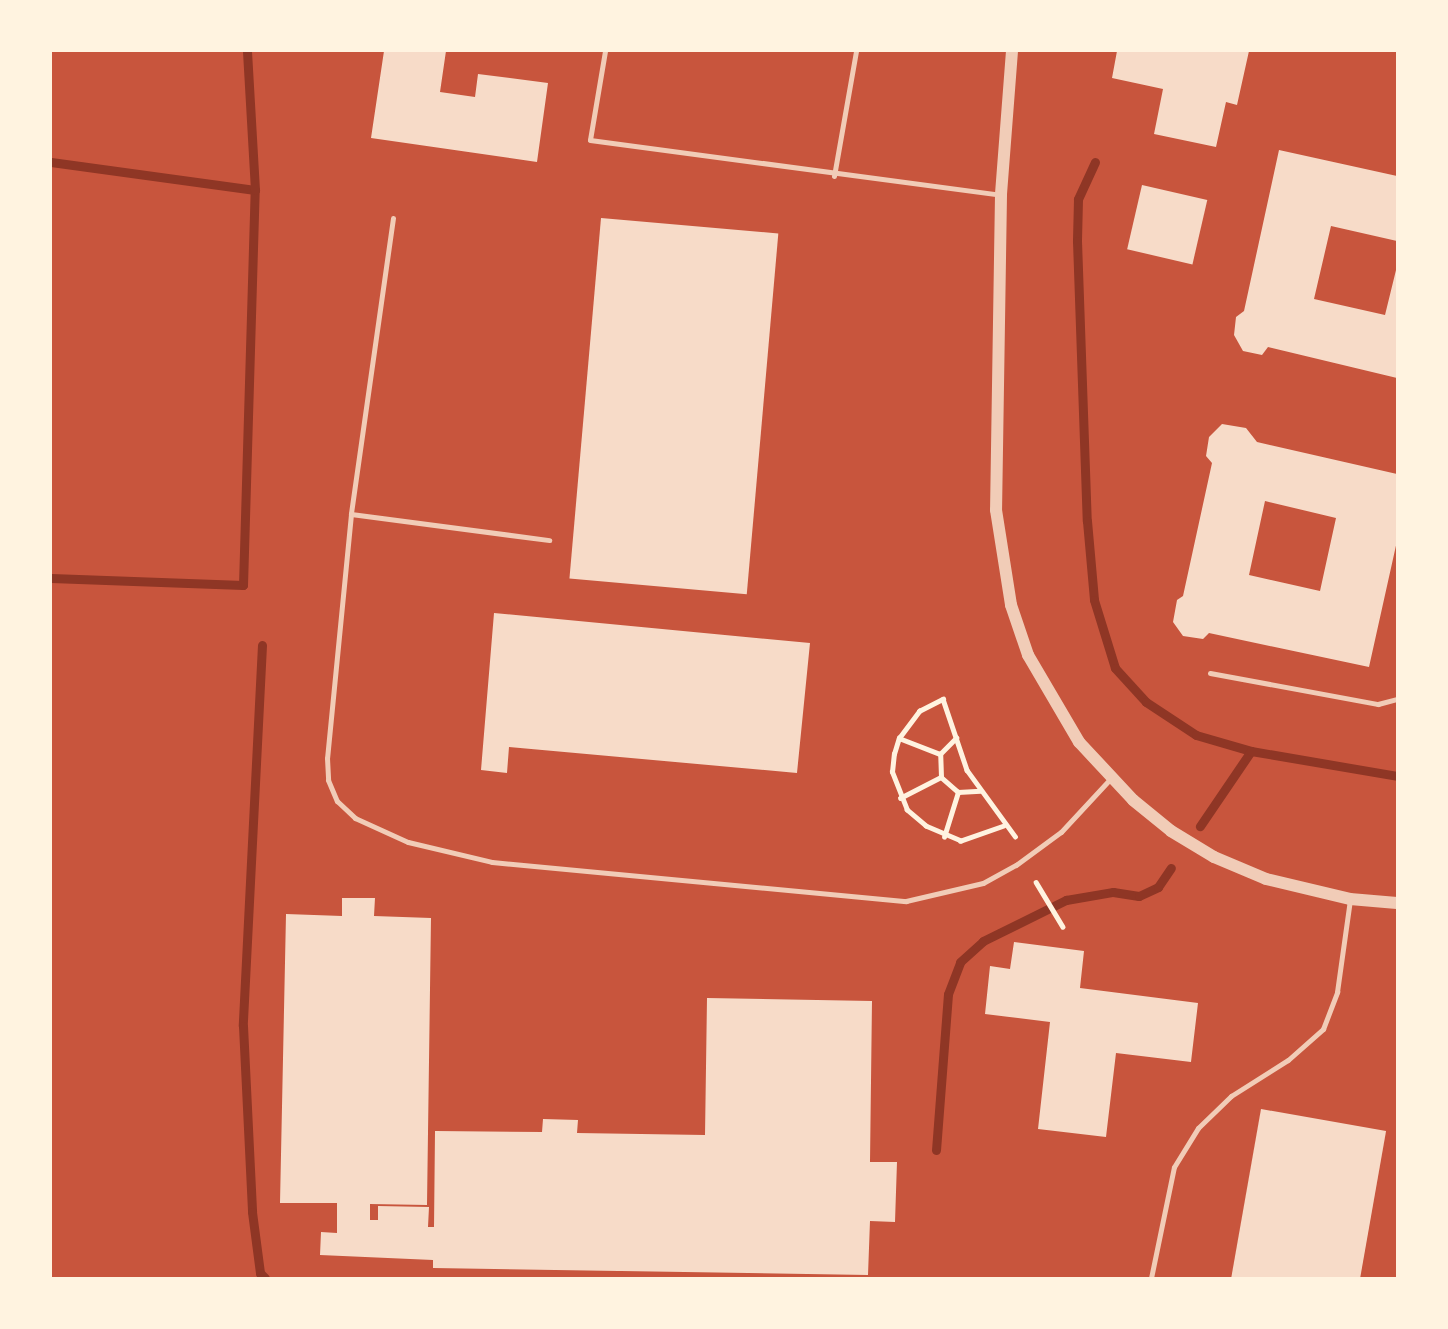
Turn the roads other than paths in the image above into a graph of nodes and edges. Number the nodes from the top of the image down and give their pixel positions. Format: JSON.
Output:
{"nodes":[{"id":1,"x":605,"y":51,"type":"edge"},
{"id":2,"x":856,"y":51,"type":"edge"},
{"id":3,"x":1012,"y":51,"type":"edge"},
{"id":4,"x":834,"y":176,"type":"junction"},
{"id":5,"x":1001,"y":195,"type":"junction"},
{"id":6,"x":394,"y":218,"type":"dead end"},
{"id":7,"x":351,"y":514,"type":"junction"},
{"id":8,"x":549,"y":540,"type":"dead end"},
{"id":9,"x":1210,"y":673,"type":"dead end"},
{"id":10,"x":1397,"y":699,"type":"edge"},
{"id":11,"x":1111,"y":778,"type":"junction"},
{"id":12,"x":1350,"y":899,"type":"junction"},
{"id":13,"x":1397,"y":903,"type":"edge"},
{"id":14,"x":1151,"y":1278,"type":"edge"}],
"edges":[{"from":1,"to":4,"type":"lane"},
{"from":2,"to":4,"type":"lane"},
{"from":3,"to":5,"type":"street"},
{"from":4,"to":5,"type":"lane"},
{"from":5,"to":11,"type":"street"},
{"from":6,"to":7,"type":"lane"},
{"from":7,"to":8,"type":"lane"},
{"from":7,"to":11,"type":"lane"},
{"from":9,"to":10,"type":"lane"},
{"from":11,"to":12,"type":"street"},
{"from":12,"to":13,"type":"street"},
{"from":12,"to":14,"type":"lane"}]}
